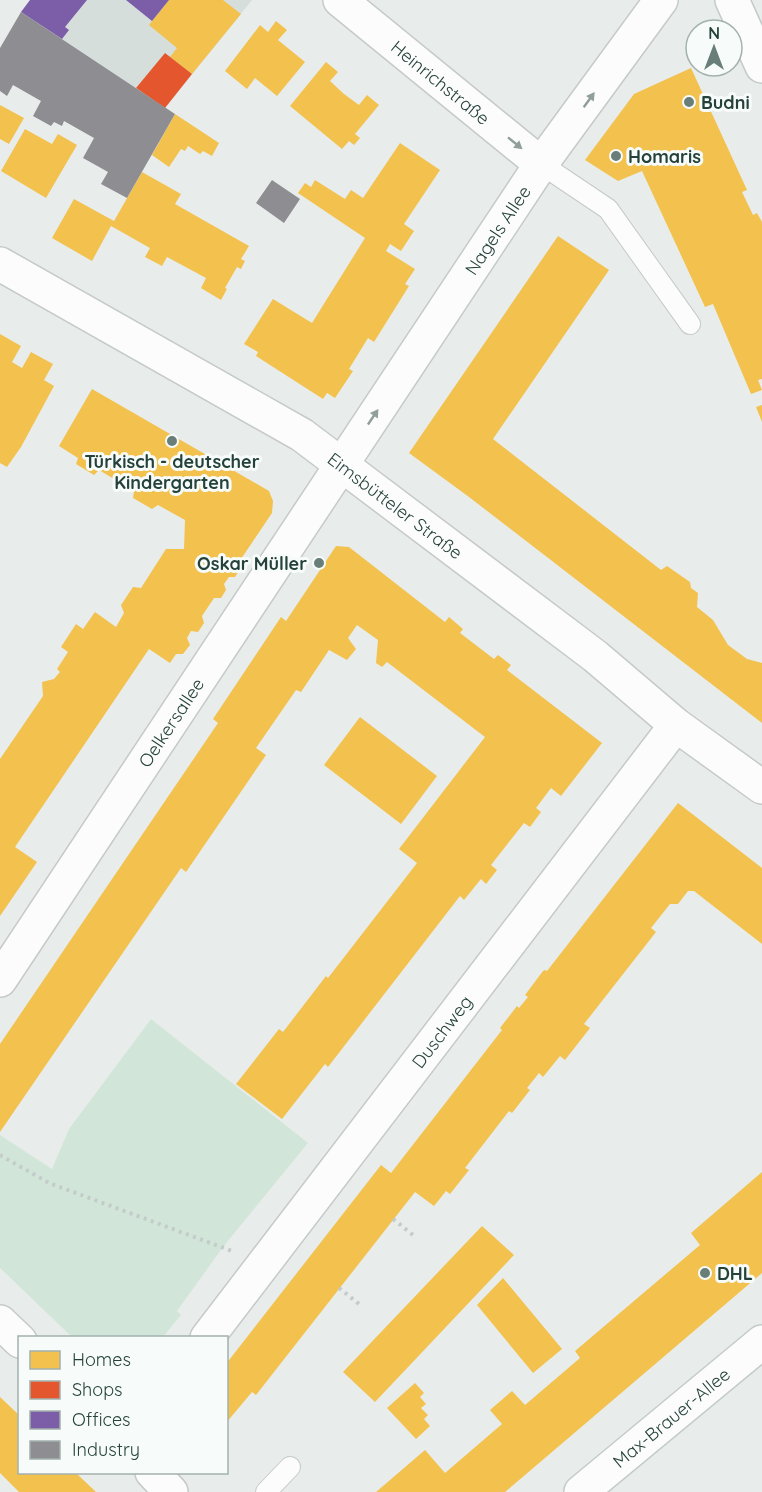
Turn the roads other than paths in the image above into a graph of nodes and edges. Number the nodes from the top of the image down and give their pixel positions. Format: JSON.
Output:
{"nodes":[{"id":1,"x":340,"y":0,"type":"edge"},
{"id":2,"x":661,"y":0,"type":"edge"},
{"id":3,"x":732,"y":0,"type":"edge"},
{"id":4,"x":762,"y":66,"type":"edge"},
{"id":5,"x":542,"y":164,"type":"junction"},
{"id":6,"x":0,"y":264,"type":"edge"},
{"id":7,"x":690,"y":324,"type":"dead end"},
{"id":8,"x":341,"y":465,"type":"junction"},
{"id":9,"x":676,"y":725,"type":"junction"},
{"id":10,"x":762,"y":787,"type":"edge"},
{"id":11,"x":0,"y":980,"type":"edge"},
{"id":12,"x":0,"y":1322,"type":"edge"},
{"id":13,"x":209,"y":1336,"type":"edge"},
{"id":14,"x":18,"y":1339,"type":"edge"},
{"id":15,"x":762,"y":1342,"type":"edge"},
{"id":16,"x":290,"y":1467,"type":"dead end"},
{"id":17,"x":153,"y":1474,"type":"edge"},
{"id":18,"x":171,"y":1492,"type":"edge"},
{"id":19,"x":267,"y":1492,"type":"edge"},
{"id":20,"x":581,"y":1492,"type":"edge"}],
"edges":[{"from":1,"to":5,"type":"street","name":"Heinrichstraße","one_way":true},
{"from":5,"to":2,"type":"street","name":"Nagels Allee","one_way":true},
{"from":3,"to":4,"type":"street"},
{"from":5,"to":7,"type":"lane"},
{"from":8,"to":5,"type":"street","name":"Nagels Allee","one_way":true},
{"from":6,"to":8,"type":"street","name":"Eimsbütteler Straße"},
{"from":8,"to":9,"type":"street","name":"Eimsbütteler Straße"},
{"from":8,"to":11,"type":"street","name":"Oelkersallee"},
{"from":9,"to":10,"type":"street","name":"Eimsbütteler Straße"},
{"from":9,"to":13,"type":"street","name":"Duschweg"},
{"from":12,"to":14,"type":"street"},
{"from":15,"to":20,"type":"street","name":"Max-Brauer-Allee"},
{"from":16,"to":19,"type":"lane"},
{"from":17,"to":18,"type":"street"}]}
